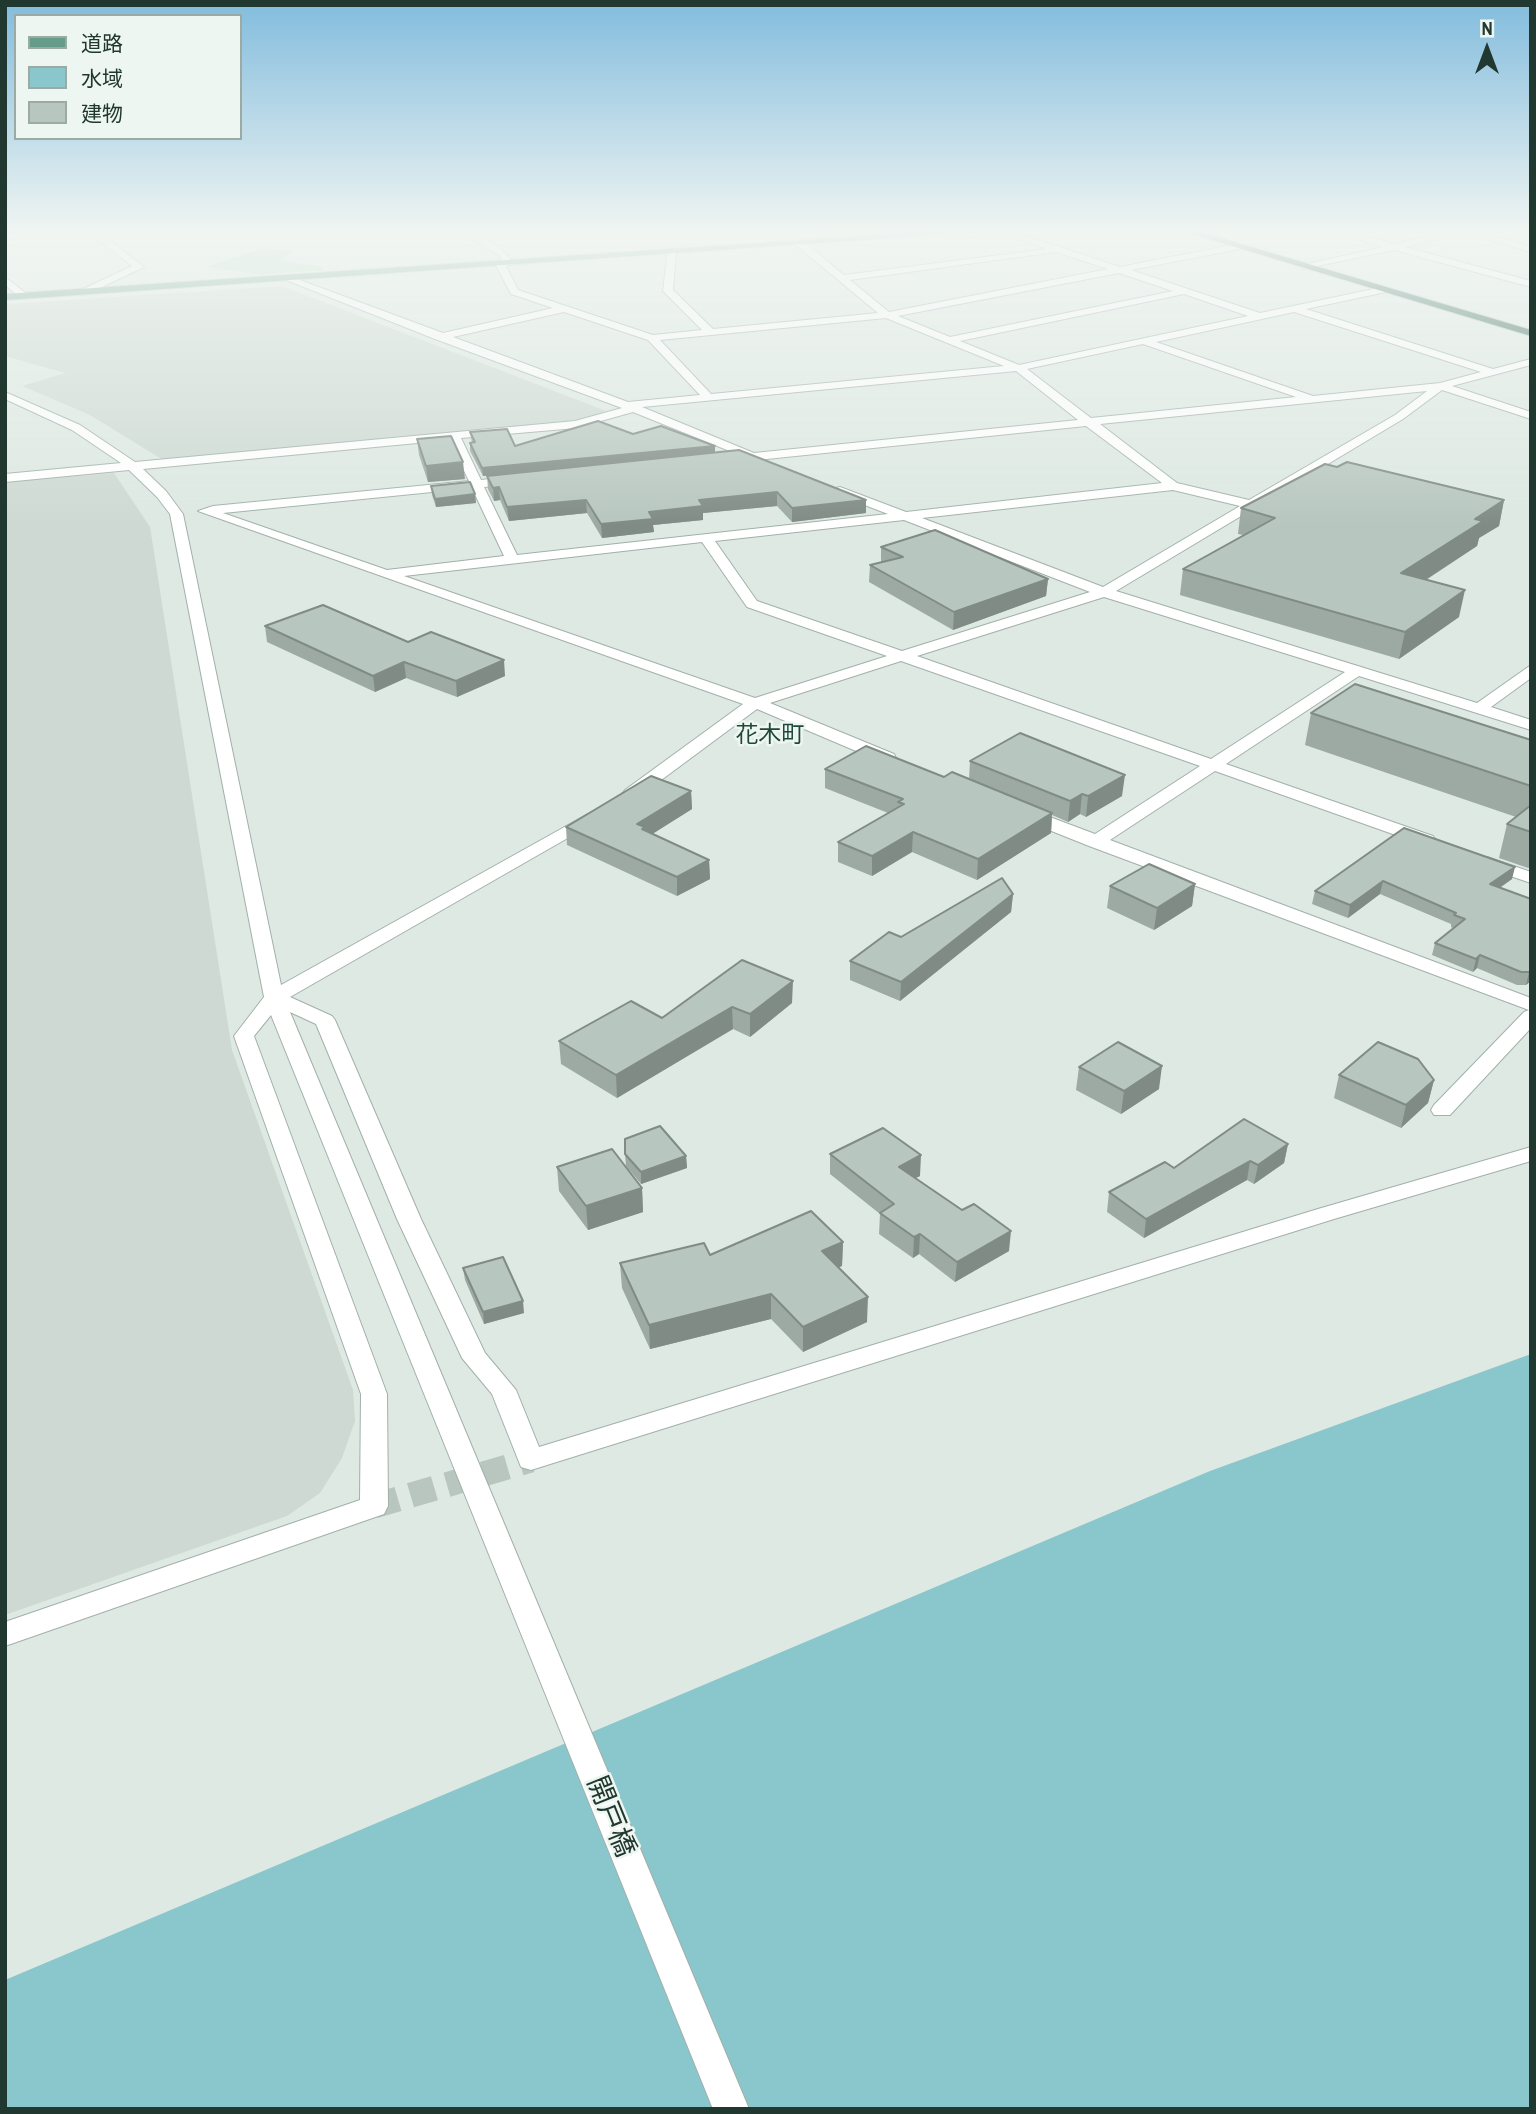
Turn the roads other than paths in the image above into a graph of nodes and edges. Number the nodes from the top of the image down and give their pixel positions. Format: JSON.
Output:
{"nodes":[{"id":1,"x":417,"y":329,"type":"edge"},
{"id":2,"x":476,"y":329,"type":"edge"},
{"id":3,"x":623,"y":329,"type":"edge"},
{"id":4,"x":707,"y":329,"type":"edge"},
{"id":5,"x":735,"y":329,"type":"edge"},
{"id":6,"x":921,"y":329,"type":"edge"},
{"id":7,"x":1005,"y":329,"type":"edge"},
{"id":8,"x":1197,"y":329,"type":"edge"},
{"id":9,"x":1360,"y":329,"type":"edge"},
{"id":10,"x":1513,"y":329,"type":"edge"},
{"id":11,"x":709,"y":331,"type":"junction"},
{"id":12,"x":1531,"y":334,"type":"edge"},
{"id":13,"x":439,"y":337,"type":"junction"},
{"id":14,"x":652,"y":338,"type":"junction"},
{"id":15,"x":950,"y":340,"type":"junction"},
{"id":16,"x":1142,"y":340,"type":"junction"},
{"id":17,"x":1531,"y":362,"type":"edge"},
{"id":18,"x":1018,"y":368,"type":"junction"},
{"id":19,"x":1498,"y":370,"type":"junction"},
{"id":20,"x":1531,"y":378,"type":"edge"},
{"id":21,"x":1440,"y":386,"type":"junction"},
{"id":22,"x":5,"y":395,"type":"edge"},
{"id":23,"x":707,"y":396,"type":"junction"},
{"id":24,"x":1341,"y":397,"type":"junction"},
{"id":25,"x":1314,"y":400,"type":"junction"},
{"id":26,"x":1364,"y":406,"type":"dead end"},
{"id":27,"x":629,"y":407,"type":"junction"},
{"id":28,"x":1531,"y":416,"type":"edge"},
{"id":29,"x":1091,"y":422,"type":"junction"},
{"id":30,"x":454,"y":437,"type":"junction"},
{"id":31,"x":754,"y":457,"type":"junction"},
{"id":32,"x":712,"y":461,"type":"edge"},
{"id":33,"x":132,"y":466,"type":"junction"},
{"id":34,"x":779,"y":467,"type":"edge"},
{"id":35,"x":5,"y":478,"type":"edge"},
{"id":36,"x":533,"y":478,"type":"edge"},
{"id":37,"x":478,"y":483,"type":"junction"},
{"id":38,"x":1173,"y":486,"type":"junction"},
{"id":39,"x":830,"y":487,"type":"edge"},
{"id":40,"x":1249,"y":504,"type":"junction"},
{"id":41,"x":191,"y":513,"type":"junction"},
{"id":42,"x":907,"y":517,"type":"junction"},
{"id":43,"x":706,"y":538,"type":"junction"},
{"id":44,"x":512,"y":558,"type":"junction"},
{"id":45,"x":387,"y":573,"type":"junction"},
{"id":46,"x":1104,"y":592,"type":"junction"},
{"id":47,"x":900,"y":656,"type":"junction"},
{"id":48,"x":1531,"y":670,"type":"edge"},
{"id":49,"x":1357,"y":671,"type":"junction"},
{"id":50,"x":755,"y":703,"type":"junction"},
{"id":51,"x":1479,"y":709,"type":"junction"},
{"id":52,"x":1531,"y":725,"type":"edge"},
{"id":53,"x":1212,"y":764,"type":"junction"},
{"id":54,"x":906,"y":765,"type":"edge"},
{"id":55,"x":1007,"y":806,"type":"edge"},
{"id":56,"x":1095,"y":842,"type":"junction"},
{"id":57,"x":1442,"y":846,"type":"edge"},
{"id":58,"x":1467,"y":855,"type":"edge"},
{"id":59,"x":1531,"y":878,"type":"edge"},
{"id":60,"x":274,"y":997,"type":"junction"},
{"id":61,"x":1531,"y":1004,"type":"edge"},
{"id":62,"x":1531,"y":1016,"type":"edge"},
{"id":63,"x":1442,"y":1110,"type":"dead end"},
{"id":64,"x":1531,"y":1154,"type":"edge"},
{"id":65,"x":5,"y":1634,"type":"edge"},
{"id":66,"x":731,"y":2109,"type":"edge"}],
"edges":[{"from":1,"to":13,"type":"street"},
{"from":2,"to":13,"type":"street"},
{"from":3,"to":14,"type":"street"},
{"from":4,"to":11,"type":"street"},
{"from":5,"to":11,"type":"street"},
{"from":6,"to":15,"type":"street"},
{"from":7,"to":15,"type":"street"},
{"from":8,"to":16,"type":"street"},
{"from":9,"to":19,"type":"street"},
{"from":10,"to":12,"type":"highway"},
{"from":11,"to":14,"type":"street"},
{"from":13,"to":27,"type":"street"},
{"from":14,"to":23,"type":"street"},
{"from":15,"to":18,"type":"street"},
{"from":16,"to":18,"type":"street"},
{"from":16,"to":25,"type":"street"},
{"from":17,"to":19,"type":"street"},
{"from":18,"to":23,"type":"street"},
{"from":18,"to":29,"type":"street"},
{"from":19,"to":20,"type":"street"},
{"from":19,"to":21,"type":"street"},
{"from":21,"to":24,"type":"street"},
{"from":21,"to":28,"type":"street"},
{"from":21,"to":40,"type":"street"},
{"from":22,"to":33,"type":"street"},
{"from":23,"to":27,"type":"street"},
{"from":24,"to":25,"type":"street"},
{"from":24,"to":26,"type":"street"},
{"from":25,"to":29,"type":"street"},
{"from":27,"to":30,"type":"street"},
{"from":27,"to":31,"type":"street"},
{"from":29,"to":31,"type":"street"},
{"from":29,"to":38,"type":"street"},
{"from":30,"to":33,"type":"street"},
{"from":30,"to":37,"type":"street"},
{"from":31,"to":32,"type":"street"},
{"from":31,"to":34,"type":"street"},
{"from":33,"to":35,"type":"street"},
{"from":33,"to":41,"type":"street"},
{"from":36,"to":37,"type":"street"},
{"from":37,"to":41,"type":"street"},
{"from":37,"to":44,"type":"street"},
{"from":38,"to":40,"type":"street"},
{"from":38,"to":42,"type":"street"},
{"from":39,"to":42,"type":"street"},
{"from":40,"to":46,"type":"street"},
{"from":41,"to":45,"type":"street"},
{"from":41,"to":60,"type":"street","name":"開戸橋"},
{"from":42,"to":43,"type":"street"},
{"from":42,"to":46,"type":"street"},
{"from":43,"to":44,"type":"street"},
{"from":43,"to":47,"type":"street"},
{"from":44,"to":45,"type":"street"},
{"from":45,"to":50,"type":"street"},
{"from":46,"to":47,"type":"street"},
{"from":46,"to":49,"type":"street"},
{"from":47,"to":50,"type":"street"},
{"from":47,"to":53,"type":"street"},
{"from":48,"to":51,"type":"street"},
{"from":49,"to":51,"type":"street"},
{"from":49,"to":53,"type":"street"},
{"from":50,"to":54,"type":"street"},
{"from":50,"to":60,"type":"street"},
{"from":51,"to":52,"type":"street"},
{"from":53,"to":56,"type":"street"},
{"from":53,"to":57,"type":"street"},
{"from":55,"to":56,"type":"street"},
{"from":56,"to":61,"type":"street"},
{"from":58,"to":59,"type":"street"},
{"from":60,"to":64,"type":"street"},
{"from":60,"to":65,"type":"street"},
{"from":60,"to":66,"type":"street","name":"開戸橋"},
{"from":62,"to":63,"type":"street"}]}
